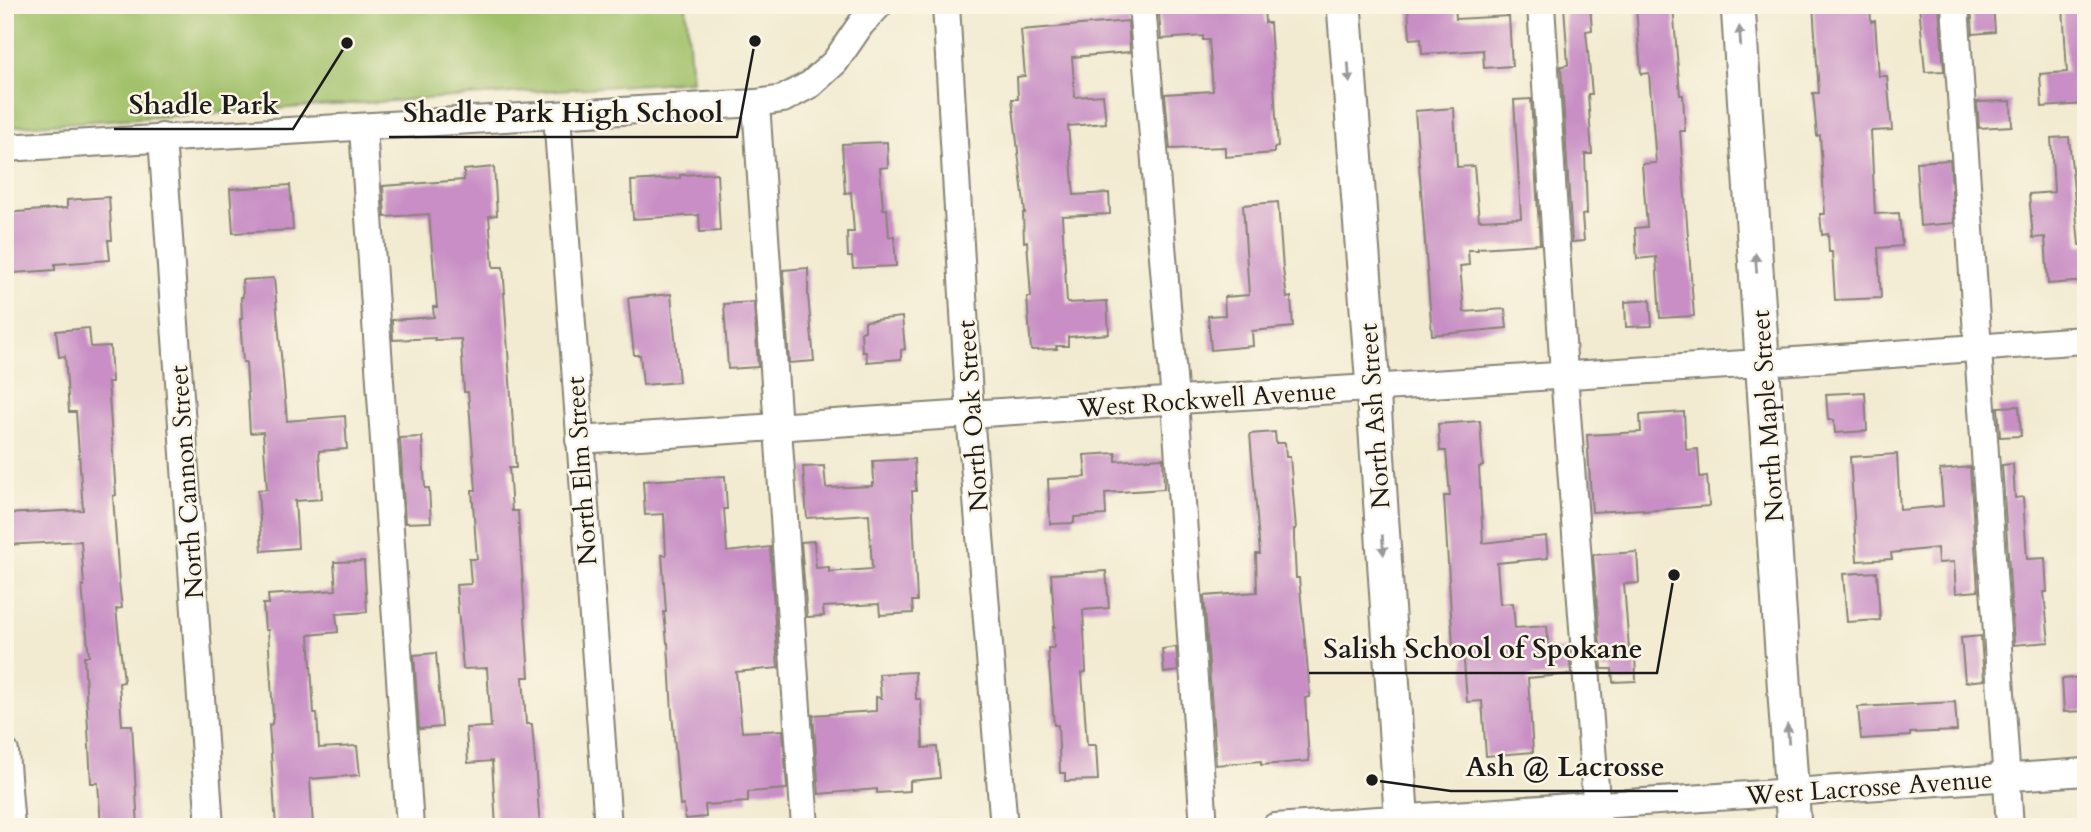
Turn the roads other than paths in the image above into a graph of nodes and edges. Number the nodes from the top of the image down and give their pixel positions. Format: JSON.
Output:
{"nodes":[{"id":1,"x":879,"y":5,"type":"edge"},
{"id":2,"x":946,"y":5,"type":"edge"},
{"id":3,"x":1142,"y":5,"type":"edge"},
{"id":4,"x":1344,"y":5,"type":"edge"},
{"id":5,"x":1541,"y":5,"type":"edge"},
{"id":6,"x":1738,"y":5,"type":"edge"},
{"id":7,"x":1955,"y":5,"type":"edge"},
{"id":8,"x":756,"y":103,"type":"junction"},
{"id":9,"x":557,"y":115,"type":"junction"},
{"id":10,"x":363,"y":128,"type":"junction"},
{"id":11,"x":162,"y":137,"type":"junction"},
{"id":12,"x":5,"y":148,"type":"edge"},
{"id":13,"x":2086,"y":340,"type":"edge"},
{"id":14,"x":1977,"y":347,"type":"junction"},
{"id":15,"x":1763,"y":363,"type":"junction"},
{"id":16,"x":1564,"y":374,"type":"junction"},
{"id":17,"x":1373,"y":388,"type":"junction"},
{"id":18,"x":1174,"y":401,"type":"junction"},
{"id":19,"x":970,"y":414,"type":"junction"},
{"id":20,"x":779,"y":427,"type":"junction"},
{"id":21,"x":579,"y":440,"type":"junction"},
{"id":22,"x":5,"y":752,"type":"edge"},
{"id":23,"x":2086,"y":772,"type":"edge"},
{"id":24,"x":2007,"y":778,"type":"junction"},
{"id":25,"x":1792,"y":790,"type":"junction"},
{"id":26,"x":1597,"y":816,"type":"edge"},
{"id":27,"x":1401,"y":823,"type":"edge"},
{"id":28,"x":11,"y":827,"type":"edge"},
{"id":29,"x":210,"y":827,"type":"edge"},
{"id":30,"x":410,"y":827,"type":"edge"},
{"id":31,"x":607,"y":827,"type":"edge"},
{"id":32,"x":805,"y":827,"type":"edge"},
{"id":33,"x":1004,"y":827,"type":"edge"},
{"id":34,"x":1204,"y":827,"type":"edge"},
{"id":35,"x":1275,"y":827,"type":"edge"},
{"id":36,"x":1794,"y":827,"type":"edge"},
{"id":37,"x":2010,"y":827,"type":"edge"}],
"edges":[{"from":1,"to":8,"type":"street"},
{"from":2,"to":19,"type":"street","name":"North Oak Street"},
{"from":3,"to":18,"type":"street"},
{"from":4,"to":17,"type":"main road","name":"North Ash Street","one_way":true},
{"from":5,"to":16,"type":"street"},
{"from":15,"to":6,"type":"main road","name":"North Maple Street","one_way":true},
{"from":7,"to":14,"type":"street"},
{"from":8,"to":9,"type":"street"},
{"from":8,"to":20,"type":"street"},
{"from":9,"to":10,"type":"street"},
{"from":9,"to":21,"type":"street","name":"North Elm Street"},
{"from":10,"to":11,"type":"street"},
{"from":10,"to":30,"type":"street"},
{"from":11,"to":12,"type":"street"},
{"from":11,"to":29,"type":"street","name":"North Cannon Street"},
{"from":13,"to":14,"type":"street","name":"West Rockwell Avenue"},
{"from":14,"to":15,"type":"street","name":"West Rockwell Avenue"},
{"from":14,"to":24,"type":"street"},
{"from":15,"to":16,"type":"street","name":"West Rockwell Avenue"},
{"from":25,"to":15,"type":"main road","name":"North Maple Street","one_way":true},
{"from":16,"to":17,"type":"street","name":"West Rockwell Avenue"},
{"from":16,"to":26,"type":"street"},
{"from":17,"to":18,"type":"street","name":"West Rockwell Avenue"},
{"from":17,"to":27,"type":"main road","name":"North Ash Street","one_way":true},
{"from":18,"to":19,"type":"street","name":"West Rockwell Avenue"},
{"from":18,"to":34,"type":"street"},
{"from":19,"to":20,"type":"street","name":"West Rockwell Avenue"},
{"from":19,"to":33,"type":"street","name":"North Oak Street"},
{"from":20,"to":21,"type":"street","name":"West Rockwell Avenue"},
{"from":20,"to":32,"type":"street"},
{"from":21,"to":31,"type":"street","name":"North Elm Street"},
{"from":22,"to":28,"type":"street"},
{"from":23,"to":24,"type":"street","name":"West Lacrosse Avenue"},
{"from":24,"to":25,"type":"street","name":"West Lacrosse Avenue"},
{"from":24,"to":37,"type":"street"},
{"from":25,"to":26,"type":"street","name":"West Lacrosse Avenue"},
{"from":25,"to":36,"type":"main road","name":"North Maple Street"},
{"from":26,"to":27,"type":"street","name":"West Lacrosse Avenue"},
{"from":27,"to":35,"type":"street","name":"West Lacrosse Avenue"}]}
